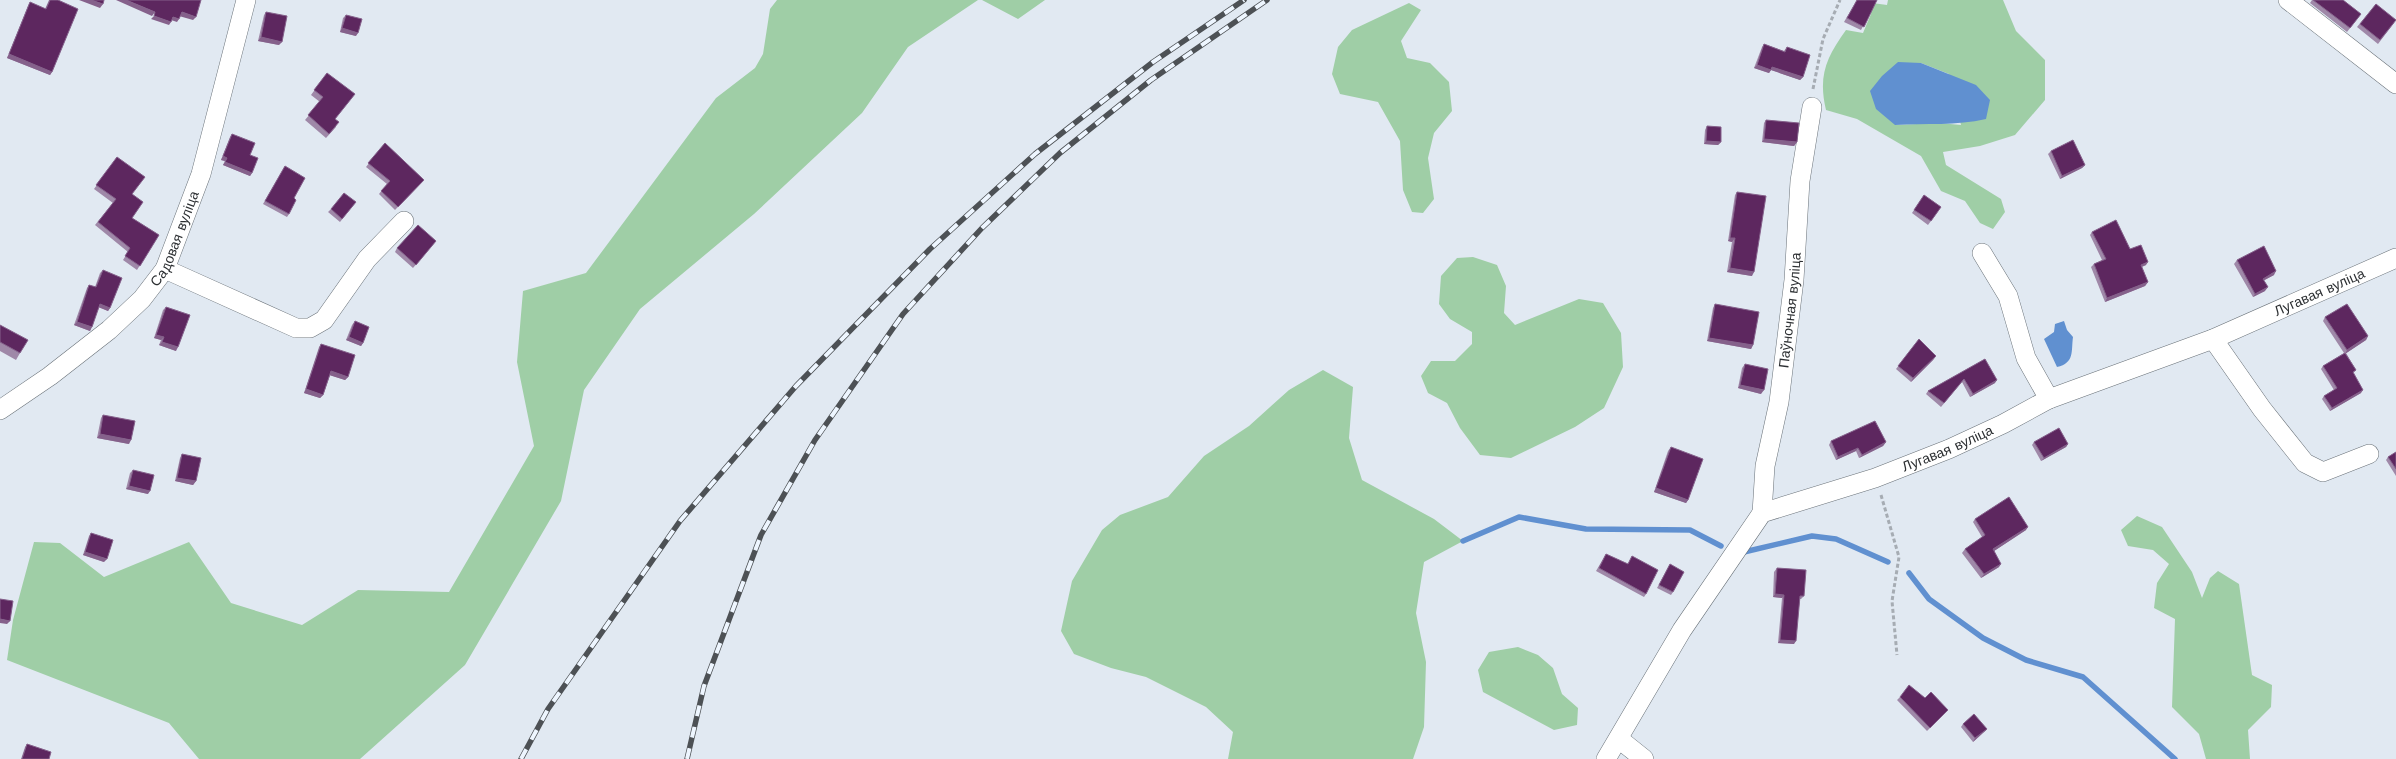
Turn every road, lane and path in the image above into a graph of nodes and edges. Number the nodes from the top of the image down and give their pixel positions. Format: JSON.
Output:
{"nodes":[{"id":1,"x":246,"y":0,"type":"edge"},
{"id":2,"x":1840,"y":0,"type":"edge"},
{"id":3,"x":2288,"y":0,"type":"edge"},
{"id":4,"x":2396,"y":84,"type":"edge"},
{"id":5,"x":1812,"y":107,"type":"joint"},
{"id":6,"x":404,"y":221,"type":"dead end"},
{"id":7,"x":1982,"y":253,"type":"dead end"},
{"id":8,"x":2396,"y":258,"type":"edge"},
{"id":9,"x":166,"y":269,"type":"junction"},
{"id":10,"x":2212,"y":339,"type":"junction"},
{"id":11,"x":2049,"y":399,"type":"junction"},
{"id":12,"x":0,"y":410,"type":"edge"},
{"id":13,"x":2369,"y":454,"type":"dead end"},
{"id":14,"x":1875,"y":478,"type":"junction"},
{"id":15,"x":1762,"y":513,"type":"junction"},
{"id":16,"x":1897,"y":656,"type":"dead end"},
{"id":17,"x":1619,"y":739,"type":"junction"},
{"id":18,"x":1606,"y":759,"type":"edge"},
{"id":19,"x":1644,"y":759,"type":"edge"}],
"edges":[{"from":1,"to":9,"type":"street","name":"Садовая вуліца"},
{"from":2,"to":5,"type":"path"},
{"from":3,"to":4,"type":"street"},
{"from":5,"to":15,"type":"street","name":"Паўночная вуліца"},
{"from":6,"to":9,"type":"street"},
{"from":7,"to":11,"type":"street"},
{"from":8,"to":10,"type":"street","name":"Лугавая вуліца"},
{"from":9,"to":12,"type":"street","name":"Садовая вуліца"},
{"from":10,"to":11,"type":"street","name":"Лугавая вуліца"},
{"from":10,"to":13,"type":"street"},
{"from":11,"to":14,"type":"street","name":"Лугавая вуліца"},
{"from":14,"to":15,"type":"street","name":"Лугавая вуліца"},
{"from":14,"to":16,"type":"path"},
{"from":15,"to":17,"type":"street"},
{"from":17,"to":18,"type":"street"},
{"from":17,"to":19,"type":"street"}]}
